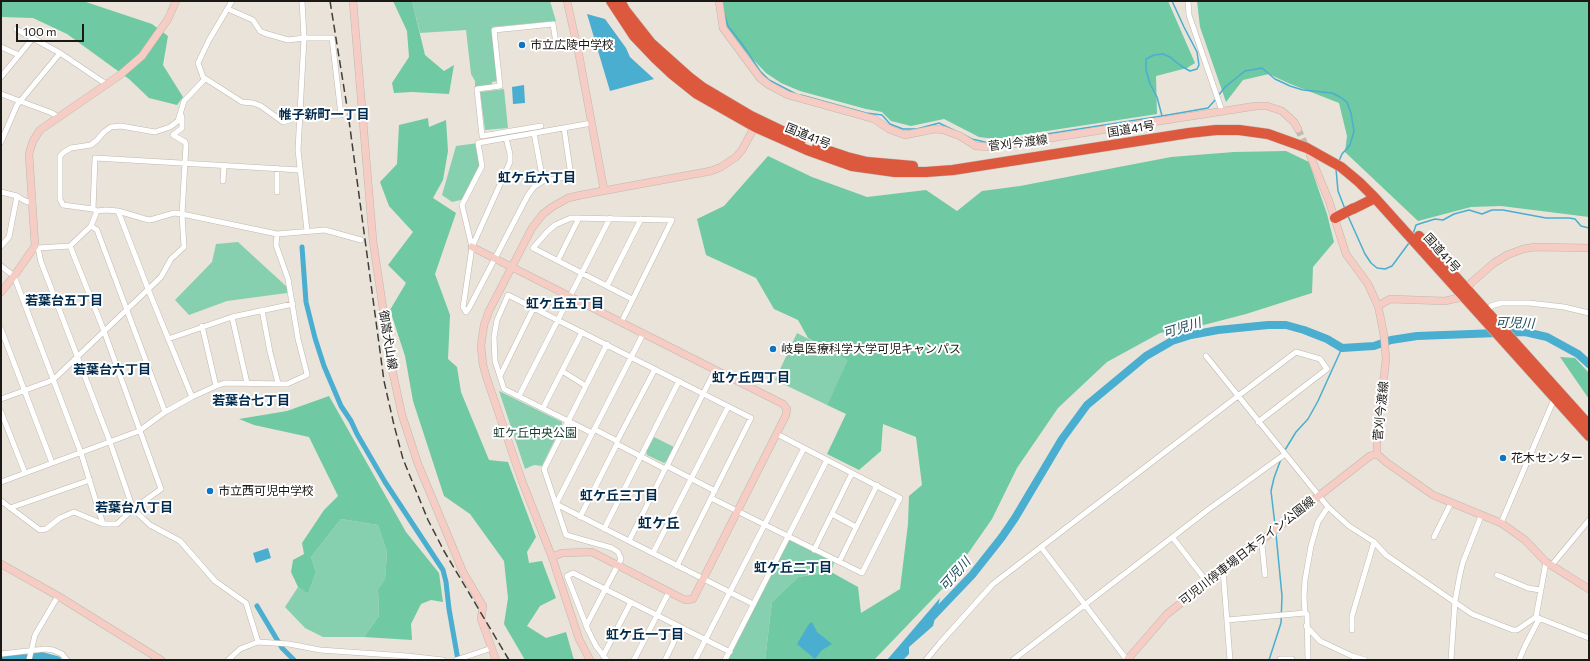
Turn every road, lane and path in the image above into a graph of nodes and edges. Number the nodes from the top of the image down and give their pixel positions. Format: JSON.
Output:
{"nodes":[{"id":1,"x":176,"y":1,"type":"edge"},
{"id":2,"x":232,"y":1,"type":"edge"},
{"id":3,"x":302,"y":1,"type":"edge"},
{"id":4,"x":353,"y":1,"type":"edge"},
{"id":5,"x":566,"y":1,"type":"edge"},
{"id":6,"x":611,"y":1,"type":"edge"},
{"id":7,"x":620,"y":1,"type":"edge"},
{"id":8,"x":719,"y":1,"type":"edge"},
{"id":9,"x":1188,"y":1,"type":"edge"},
{"id":10,"x":228,"y":8,"type":"junction"},
{"id":11,"x":16,"y":29,"type":"dead end"},
{"id":12,"x":33,"y":38,"type":"junction"},
{"id":13,"x":304,"y":38,"type":"junction"},
{"id":14,"x":556,"y":43,"type":"dead end"},
{"id":15,"x":1,"y":47,"type":"edge"},
{"id":16,"x":60,"y":52,"type":"junction"},
{"id":17,"x":19,"y":55,"type":"junction"},
{"id":18,"x":1,"y":77,"type":"edge"},
{"id":19,"x":205,"y":79,"type":"junction"},
{"id":20,"x":106,"y":84,"type":"junction"},
{"id":21,"x":1,"y":94,"type":"edge"},
{"id":22,"x":21,"y":102,"type":"junction"},
{"id":23,"x":1222,"y":111,"type":"junction"},
{"id":24,"x":180,"y":114,"type":"junction"},
{"id":25,"x":58,"y":117,"type":"junction"},
{"id":26,"x":299,"y":117,"type":"junction"},
{"id":27,"x":592,"y":123,"type":"junction"},
{"id":28,"x":756,"y":124,"type":"junction"},
{"id":29,"x":541,"y":126,"type":"dead end"},
{"id":30,"x":564,"y":128,"type":"junction"},
{"id":31,"x":1298,"y":130,"type":"tunnel mouth"},
{"id":32,"x":534,"y":133,"type":"junction"},
{"id":33,"x":506,"y":138,"type":"junction"},
{"id":34,"x":1,"y":142,"type":"edge"},
{"id":35,"x":1310,"y":155,"type":"tunnel mouth"},
{"id":36,"x":184,"y":163,"type":"junction"},
{"id":37,"x":1342,"y":164,"type":"junction"},
{"id":38,"x":224,"y":165,"type":"junction"},
{"id":39,"x":277,"y":168,"type":"junction"},
{"id":40,"x":300,"y":170,"type":"junction"},
{"id":41,"x":223,"y":181,"type":"dead end"},
{"id":42,"x":543,"y":181,"type":"junction"},
{"id":43,"x":604,"y":190,"type":"junction"},
{"id":44,"x":1,"y":192,"type":"edge"},
{"id":45,"x":277,"y":192,"type":"dead end"},
{"id":46,"x":17,"y":196,"type":"junction"},
{"id":47,"x":1375,"y":198,"type":"junction"},
{"id":48,"x":33,"y":203,"type":"junction"},
{"id":49,"x":95,"y":210,"type":"junction"},
{"id":50,"x":118,"y":211,"type":"junction"},
{"id":51,"x":182,"y":214,"type":"junction"},
{"id":52,"x":579,"y":218,"type":"junction"},
{"id":53,"x":610,"y":218,"type":"junction"},
{"id":54,"x":1335,"y":218,"type":"junction"},
{"id":55,"x":641,"y":219,"type":"junction"},
{"id":56,"x":91,"y":226,"type":"junction"},
{"id":57,"x":1408,"y":229,"type":"junction"},
{"id":58,"x":307,"y":230,"type":"junction"},
{"id":59,"x":277,"y":234,"type":"junction"},
{"id":60,"x":361,"y":240,"type":"dead end"},
{"id":61,"x":1,"y":246,"type":"edge"},
{"id":62,"x":70,"y":246,"type":"junction"},
{"id":63,"x":37,"y":247,"type":"junction"},
{"id":64,"x":472,"y":247,"type":"junction"},
{"id":65,"x":1589,"y":248,"type":"edge"},
{"id":66,"x":495,"y":258,"type":"junction"},
{"id":67,"x":558,"y":260,"type":"junction"},
{"id":68,"x":1,"y":266,"type":"edge"},
{"id":69,"x":512,"y":267,"type":"junction"},
{"id":70,"x":582,"y":273,"type":"junction"},
{"id":71,"x":14,"y":276,"type":"junction"},
{"id":72,"x":607,"y":286,"type":"junction"},
{"id":73,"x":148,"y":289,"type":"junction"},
{"id":74,"x":1,"y":292,"type":"edge"},
{"id":75,"x":1464,"y":292,"type":"junction"},
{"id":76,"x":570,"y":297,"type":"junction"},
{"id":77,"x":632,"y":299,"type":"junction"},
{"id":78,"x":293,"y":304,"type":"junction"},
{"id":79,"x":1378,"y":306,"type":"junction"},
{"id":80,"x":534,"y":307,"type":"junction"},
{"id":81,"x":127,"y":309,"type":"junction"},
{"id":82,"x":262,"y":310,"type":"junction"},
{"id":83,"x":1589,"y":313,"type":"edge"},
{"id":84,"x":1487,"y":316,"type":"junction"},
{"id":85,"x":232,"y":317,"type":"junction"},
{"id":86,"x":558,"y":320,"type":"junction"},
{"id":87,"x":621,"y":322,"type":"junction"},
{"id":88,"x":202,"y":326,"type":"junction"},
{"id":89,"x":1,"y":330,"type":"edge"},
{"id":90,"x":104,"y":332,"type":"junction"},
{"id":91,"x":582,"y":332,"type":"junction"},
{"id":92,"x":643,"y":334,"type":"junction"},
{"id":93,"x":168,"y":339,"type":"junction"},
{"id":94,"x":607,"y":344,"type":"junction"},
{"id":95,"x":1206,"y":356,"type":"dead end"},
{"id":96,"x":77,"y":357,"type":"junction"},
{"id":97,"x":631,"y":357,"type":"junction"},
{"id":98,"x":655,"y":369,"type":"junction"},
{"id":99,"x":715,"y":370,"type":"junction"},
{"id":100,"x":562,"y":371,"type":"junction"},
{"id":101,"x":500,"y":376,"type":"junction"},
{"id":102,"x":53,"y":380,"type":"junction"},
{"id":103,"x":679,"y":381,"type":"junction"},
{"id":104,"x":247,"y":384,"type":"junction"},
{"id":105,"x":278,"y":384,"type":"junction"},
{"id":106,"x":216,"y":386,"type":"junction"},
{"id":107,"x":586,"y":386,"type":"junction"},
{"id":108,"x":24,"y":390,"type":"junction"},
{"id":109,"x":703,"y":393,"type":"junction"},
{"id":110,"x":1557,"y":395,"type":"junction"},
{"id":111,"x":519,"y":396,"type":"junction"},
{"id":112,"x":1238,"y":396,"type":"junction"},
{"id":113,"x":192,"y":397,"type":"junction"},
{"id":114,"x":1,"y":399,"type":"edge"},
{"id":115,"x":728,"y":407,"type":"junction"},
{"id":116,"x":543,"y":408,"type":"junction"},
{"id":117,"x":1,"y":412,"type":"edge"},
{"id":118,"x":165,"y":412,"type":"junction"},
{"id":119,"x":568,"y":421,"type":"junction"},
{"id":120,"x":1258,"y":422,"type":"junction"},
{"id":121,"x":1589,"y":425,"type":"edge"},
{"id":122,"x":139,"y":431,"type":"junction"},
{"id":123,"x":593,"y":431,"type":"junction"},
{"id":124,"x":777,"y":434,"type":"junction"},
{"id":125,"x":1589,"y":436,"type":"edge"},
{"id":126,"x":110,"y":442,"type":"junction"},
{"id":127,"x":617,"y":443,"type":"junction"},
{"id":128,"x":804,"y":448,"type":"junction"},
{"id":129,"x":82,"y":452,"type":"junction"},
{"id":130,"x":1285,"y":454,"type":"junction"},
{"id":131,"x":1377,"y":454,"type":"junction"},
{"id":132,"x":641,"y":457,"type":"junction"},
{"id":133,"x":827,"y":460,"type":"junction"},
{"id":134,"x":52,"y":463,"type":"junction"},
{"id":135,"x":666,"y":468,"type":"junction"},
{"id":136,"x":852,"y":472,"type":"junction"},
{"id":137,"x":25,"y":473,"type":"junction"},
{"id":138,"x":691,"y":478,"type":"junction"},
{"id":139,"x":90,"y":480,"type":"junction"},
{"id":140,"x":1,"y":482,"type":"edge"},
{"id":141,"x":877,"y":485,"type":"junction"},
{"id":142,"x":715,"y":491,"type":"junction"},
{"id":143,"x":1319,"y":495,"type":"junction"},
{"id":144,"x":711,"y":498,"type":"junction"},
{"id":145,"x":1,"y":501,"type":"edge"},
{"id":146,"x":1451,"y":503,"type":"junction"},
{"id":147,"x":556,"y":504,"type":"junction"},
{"id":148,"x":1328,"y":507,"type":"junction"},
{"id":149,"x":10,"y":508,"type":"junction"},
{"id":150,"x":133,"y":509,"type":"junction"},
{"id":151,"x":737,"y":511,"type":"junction"},
{"id":152,"x":832,"y":514,"type":"junction"},
{"id":153,"x":1481,"y":516,"type":"junction"},
{"id":154,"x":580,"y":517,"type":"junction"},
{"id":155,"x":1589,"y":520,"type":"edge"},
{"id":156,"x":1501,"y":523,"type":"junction"},
{"id":157,"x":103,"y":524,"type":"junction"},
{"id":158,"x":764,"y":524,"type":"junction"},
{"id":159,"x":856,"y":527,"type":"junction"},
{"id":160,"x":604,"y":529,"type":"junction"},
{"id":161,"x":788,"y":536,"type":"junction"},
{"id":162,"x":1434,"y":537,"type":"dead end"},
{"id":163,"x":1173,"y":538,"type":"junction"},
{"id":164,"x":629,"y":541,"type":"junction"},
{"id":165,"x":1260,"y":541,"type":"junction"},
{"id":166,"x":1374,"y":542,"type":"junction"},
{"id":167,"x":1041,"y":547,"type":"junction"},
{"id":168,"x":814,"y":550,"type":"junction"},
{"id":169,"x":653,"y":553,"type":"junction"},
{"id":170,"x":552,"y":557,"type":"junction"},
{"id":171,"x":839,"y":562,"type":"junction"},
{"id":172,"x":1,"y":564,"type":"edge"},
{"id":173,"x":1548,"y":564,"type":"junction"},
{"id":174,"x":618,"y":565,"type":"junction"},
{"id":175,"x":677,"y":566,"type":"junction"},
{"id":176,"x":1223,"y":570,"type":"junction"},
{"id":177,"x":1265,"y":575,"type":"dead end"},
{"id":178,"x":1497,"y":575,"type":"dead end"},
{"id":179,"x":703,"y":579,"type":"junction"},
{"id":180,"x":1207,"y":582,"type":"junction"},
{"id":181,"x":606,"y":589,"type":"junction"},
{"id":182,"x":1589,"y":589,"type":"edge"},
{"id":183,"x":1540,"y":590,"type":"junction"},
{"id":184,"x":669,"y":592,"type":"junction"},
{"id":185,"x":729,"y":592,"type":"junction"},
{"id":186,"x":58,"y":596,"type":"junction"},
{"id":187,"x":1456,"y":601,"type":"junction"},
{"id":188,"x":631,"y":602,"type":"junction"},
{"id":189,"x":753,"y":604,"type":"junction"},
{"id":190,"x":1086,"y":605,"type":"junction"},
{"id":191,"x":1305,"y":613,"type":"junction"},
{"id":192,"x":657,"y":615,"type":"junction"},
{"id":193,"x":1537,"y":618,"type":"junction"},
{"id":194,"x":1227,"y":620,"type":"junction"},
{"id":195,"x":586,"y":626,"type":"junction"},
{"id":196,"x":1306,"y":626,"type":"junction"},
{"id":197,"x":682,"y":627,"type":"junction"},
{"id":198,"x":1352,"y":630,"type":"dead end"},
{"id":199,"x":1589,"y":638,"type":"edge"},
{"id":200,"x":705,"y":640,"type":"junction"},
{"id":201,"x":258,"y":642,"type":"junction"},
{"id":202,"x":492,"y":648,"type":"junction"},
{"id":203,"x":31,"y":650,"type":"junction"},
{"id":204,"x":730,"y":652,"type":"junction"},
{"id":205,"x":1,"y":654,"type":"edge"},
{"id":206,"x":605,"y":658,"type":"edge"},
{"id":207,"x":459,"y":659,"type":"edge"},
{"id":208,"x":1280,"y":659,"type":"edge"},
{"id":209,"x":29,"y":660,"type":"edge"},
{"id":210,"x":67,"y":660,"type":"edge"},
{"id":211,"x":161,"y":660,"type":"edge"},
{"id":212,"x":228,"y":660,"type":"edge"},
{"id":213,"x":443,"y":660,"type":"edge"},
{"id":214,"x":496,"y":660,"type":"edge"},
{"id":215,"x":590,"y":660,"type":"edge"},
{"id":216,"x":634,"y":660,"type":"edge"},
{"id":217,"x":665,"y":660,"type":"edge"},
{"id":218,"x":695,"y":660,"type":"edge"},
{"id":219,"x":725,"y":660,"type":"edge"},
{"id":220,"x":926,"y":660,"type":"edge"},
{"id":221,"x":1013,"y":660,"type":"edge"},
{"id":222,"x":1127,"y":660,"type":"edge"},
{"id":223,"x":1230,"y":660,"type":"edge"},
{"id":224,"x":1292,"y":660,"type":"edge"},
{"id":225,"x":1308,"y":660,"type":"edge"},
{"id":226,"x":1365,"y":660,"type":"edge"},
{"id":227,"x":1451,"y":660,"type":"edge"},
{"id":228,"x":1519,"y":660,"type":"edge"}],
"edges":[{"from":1,"to":20,"type":"street"},
{"from":2,"to":10,"type":"street"},
{"from":3,"to":13,"type":"street"},
{"from":4,"to":202,"type":"street","name":"御嵩犬山線"},
{"from":5,"to":27,"type":"street"},
{"from":6,"to":28,"type":"highway","name":"国道41号"},
{"from":7,"to":28,"type":"highway","name":"国道41号"},
{"from":8,"to":23,"type":"street","name":"菅刈今渡線"},
{"from":9,"to":23,"type":"street"},
{"from":10,"to":13,"type":"street"},
{"from":10,"to":19,"type":"street"},
{"from":11,"to":12,"type":"street"},
{"from":12,"to":16,"type":"street"},
{"from":12,"to":17,"type":"street"},
{"from":13,"to":26,"type":"street"},
{"from":13,"to":26,"type":"street"},
{"from":14,"to":29,"type":"street"},
{"from":15,"to":17,"type":"street"},
{"from":16,"to":20,"type":"street"},
{"from":16,"to":22,"type":"street"},
{"from":17,"to":18,"type":"street"},
{"from":19,"to":24,"type":"street"},
{"from":19,"to":26,"type":"street"},
{"from":20,"to":25,"type":"street"},
{"from":21,"to":22,"type":"street"},
{"from":22,"to":25,"type":"street"},
{"from":22,"to":34,"type":"street"},
{"from":23,"to":31,"type":"street","name":"菅刈今渡線"},
{"from":24,"to":36,"type":"street"},
{"from":24,"to":49,"type":"street"},
{"from":25,"to":48,"type":"street"},
{"from":26,"to":40,"type":"street"},
{"from":27,"to":30,"type":"street"},
{"from":27,"to":43,"type":"street"},
{"from":28,"to":37,"type":"highway","name":"国道41号"},
{"from":28,"to":43,"type":"street"},
{"from":30,"to":32,"type":"street"},
{"from":30,"to":42,"type":"street"},
{"from":32,"to":33,"type":"street"},
{"from":32,"to":42,"type":"street"},
{"from":33,"to":64,"type":"street"},
{"from":33,"to":64,"type":"street"},
{"from":35,"to":54,"type":"street","name":"菅刈今渡線"},
{"from":36,"to":38,"type":"street"},
{"from":36,"to":49,"type":"street"},
{"from":36,"to":51,"type":"street"},
{"from":37,"to":47,"type":"highway","name":"国道41号"},
{"from":37,"to":57,"type":"highway","name":"国道41号"},
{"from":38,"to":39,"type":"street"},
{"from":38,"to":41,"type":"street"},
{"from":39,"to":40,"type":"street"},
{"from":39,"to":45,"type":"street"},
{"from":40,"to":58,"type":"street"},
{"from":42,"to":66,"type":"street"},
{"from":43,"to":69,"type":"street"},
{"from":44,"to":46,"type":"street"},
{"from":46,"to":48,"type":"street"},
{"from":46,"to":61,"type":"street"},
{"from":47,"to":54,"type":"highway"},
{"from":47,"to":57,"type":"highway","name":"国道41号"},
{"from":48,"to":63,"type":"street"},
{"from":49,"to":50,"type":"street"},
{"from":49,"to":56,"type":"street"},
{"from":50,"to":51,"type":"street"},
{"from":50,"to":73,"type":"street"},
{"from":51,"to":59,"type":"street"},
{"from":51,"to":73,"type":"street"},
{"from":52,"to":53,"type":"street"},
{"from":52,"to":67,"type":"street"},
{"from":52,"to":67,"type":"street"},
{"from":53,"to":55,"type":"street"},
{"from":53,"to":70,"type":"street"},
{"from":54,"to":79,"type":"street","name":"菅刈今渡線"},
{"from":55,"to":72,"type":"street"},
{"from":55,"to":77,"type":"street"},
{"from":56,"to":62,"type":"street"},
{"from":56,"to":81,"type":"street"},
{"from":57,"to":75,"type":"highway","name":"国道41号"},
{"from":58,"to":59,"type":"street"},
{"from":58,"to":60,"type":"street"},
{"from":59,"to":78,"type":"street"},
{"from":62,"to":63,"type":"street"},
{"from":62,"to":90,"type":"street"},
{"from":63,"to":71,"type":"street"},
{"from":63,"to":96,"type":"street"},
{"from":64,"to":66,"type":"street"},
{"from":64,"to":66,"type":"street"},
{"from":65,"to":75,"type":"street"},
{"from":66,"to":69,"type":"street"},
{"from":67,"to":70,"type":"street"},
{"from":68,"to":71,"type":"street"},
{"from":69,"to":76,"type":"street"},
{"from":69,"to":170,"type":"street"},
{"from":70,"to":72,"type":"street"},
{"from":70,"to":76,"type":"street"},
{"from":71,"to":74,"type":"street"},
{"from":71,"to":102,"type":"street"},
{"from":72,"to":77,"type":"street"},
{"from":73,"to":81,"type":"street"},
{"from":73,"to":93,"type":"street"},
{"from":75,"to":79,"type":"street"},
{"from":75,"to":84,"type":"highway","name":"国道41号"},
{"from":76,"to":86,"type":"street"},
{"from":76,"to":87,"type":"street"},
{"from":77,"to":87,"type":"street"},
{"from":78,"to":82,"type":"street"},
{"from":78,"to":105,"type":"street"},
{"from":79,"to":131,"type":"street","name":"菅刈今渡線"},
{"from":80,"to":86,"type":"street"},
{"from":80,"to":101,"type":"street"},
{"from":80,"to":101,"type":"street"},
{"from":81,"to":90,"type":"street"},
{"from":81,"to":118,"type":"street"},
{"from":82,"to":85,"type":"street"},
{"from":82,"to":105,"type":"street"},
{"from":83,"to":84,"type":"street"},
{"from":84,"to":110,"type":"highway","name":"国道41号"},
{"from":85,"to":88,"type":"street"},
{"from":85,"to":104,"type":"street"},
{"from":86,"to":91,"type":"street"},
{"from":86,"to":111,"type":"street"},
{"from":87,"to":92,"type":"street"},
{"from":88,"to":93,"type":"street"},
{"from":88,"to":106,"type":"street"},
{"from":89,"to":108,"type":"street"},
{"from":90,"to":96,"type":"street"},
{"from":90,"to":122,"type":"street"},
{"from":91,"to":94,"type":"street"},
{"from":91,"to":100,"type":"street"},
{"from":92,"to":97,"type":"street"},
{"from":92,"to":99,"type":"street"},
{"from":93,"to":113,"type":"street"},
{"from":94,"to":97,"type":"street"},
{"from":94,"to":107,"type":"street"},
{"from":95,"to":112,"type":"street"},
{"from":96,"to":102,"type":"street"},
{"from":96,"to":126,"type":"street"},
{"from":97,"to":98,"type":"street"},
{"from":97,"to":123,"type":"street"},
{"from":98,"to":103,"type":"street"},
{"from":98,"to":127,"type":"street"},
{"from":99,"to":109,"type":"street"},
{"from":99,"to":124,"type":"street"},
{"from":100,"to":107,"type":"street"},
{"from":100,"to":116,"type":"street"},
{"from":101,"to":111,"type":"street"},
{"from":102,"to":108,"type":"street"},
{"from":102,"to":129,"type":"street"},
{"from":103,"to":109,"type":"street"},
{"from":103,"to":132,"type":"street"},
{"from":104,"to":105,"type":"street"},
{"from":104,"to":106,"type":"street"},
{"from":106,"to":113,"type":"street"},
{"from":107,"to":119,"type":"street"},
{"from":108,"to":114,"type":"street"},
{"from":108,"to":134,"type":"street"},
{"from":109,"to":115,"type":"street"},
{"from":109,"to":135,"type":"street"},
{"from":110,"to":121,"type":"highway","name":"国道41号"},
{"from":110,"to":125,"type":"highway","name":"国道41号"},
{"from":110,"to":156,"type":"street"},
{"from":111,"to":116,"type":"street"},
{"from":112,"to":120,"type":"street"},
{"from":112,"to":120,"type":"street"},
{"from":112,"to":167,"type":"street"},
{"from":113,"to":118,"type":"street"},
{"from":115,"to":138,"type":"street"},
{"from":115,"to":142,"type":"street"},
{"from":116,"to":119,"type":"street"},
{"from":117,"to":137,"type":"street"},
{"from":118,"to":122,"type":"street"},
{"from":119,"to":123,"type":"street"},
{"from":119,"to":147,"type":"street"},
{"from":120,"to":130,"type":"street"},
{"from":122,"to":126,"type":"street"},
{"from":122,"to":150,"type":"street"},
{"from":123,"to":127,"type":"street"},
{"from":123,"to":147,"type":"street"},
{"from":124,"to":128,"type":"street"},
{"from":124,"to":151,"type":"street"},
{"from":126,"to":129,"type":"street"},
{"from":126,"to":150,"type":"street"},
{"from":127,"to":132,"type":"street"},
{"from":127,"to":154,"type":"street"},
{"from":128,"to":133,"type":"street"},
{"from":128,"to":158,"type":"street"},
{"from":129,"to":134,"type":"street"},
{"from":129,"to":139,"type":"street"},
{"from":130,"to":143,"type":"street"},
{"from":130,"to":163,"type":"street"},
{"from":131,"to":143,"type":"street","name":"可児川停車場日本ライン公園線"},
{"from":131,"to":146,"type":"street","name":"菅刈今渡線"},
{"from":132,"to":135,"type":"street"},
{"from":132,"to":160,"type":"street"},
{"from":133,"to":136,"type":"street"},
{"from":133,"to":161,"type":"street"},
{"from":134,"to":137,"type":"street"},
{"from":135,"to":138,"type":"street"},
{"from":135,"to":164,"type":"street"},
{"from":136,"to":141,"type":"street"},
{"from":136,"to":152,"type":"street"},
{"from":137,"to":140,"type":"street"},
{"from":138,"to":142,"type":"street"},
{"from":138,"to":169,"type":"street"},
{"from":139,"to":149,"type":"street"},
{"from":139,"to":157,"type":"street"},
{"from":141,"to":159,"type":"street"},
{"from":141,"to":171,"type":"street"},
{"from":142,"to":144,"type":"street"},
{"from":143,"to":148,"type":"street"},
{"from":143,"to":165,"type":"street","name":"可児川停車場日本ライン公園線"},
{"from":144,"to":151,"type":"street"},
{"from":144,"to":175,"type":"street"},
{"from":145,"to":149,"type":"street"},
{"from":146,"to":153,"type":"street","name":"菅刈今渡線"},
{"from":146,"to":162,"type":"street"},
{"from":147,"to":154,"type":"street"},
{"from":147,"to":174,"type":"street"},
{"from":148,"to":166,"type":"street"},
{"from":148,"to":191,"type":"street"},
{"from":149,"to":157,"type":"street"},
{"from":150,"to":157,"type":"street"},
{"from":150,"to":201,"type":"street"},
{"from":151,"to":158,"type":"street"},
{"from":151,"to":179,"type":"street"},
{"from":152,"to":159,"type":"street"},
{"from":152,"to":168,"type":"street"},
{"from":153,"to":156,"type":"street","name":"菅刈今渡線"},
{"from":153,"to":187,"type":"street"},
{"from":154,"to":160,"type":"street"},
{"from":155,"to":173,"type":"street"},
{"from":156,"to":173,"type":"street","name":"菅刈今渡線"},
{"from":158,"to":161,"type":"street"},
{"from":158,"to":185,"type":"street"},
{"from":159,"to":171,"type":"street"},
{"from":160,"to":164,"type":"street"},
{"from":161,"to":168,"type":"street"},
{"from":161,"to":189,"type":"street"},
{"from":163,"to":180,"type":"street"},
{"from":163,"to":190,"type":"street"},
{"from":164,"to":169,"type":"street"},
{"from":165,"to":176,"type":"street","name":"可児川停車場日本ライン公園線"},
{"from":165,"to":177,"type":"street"},
{"from":166,"to":187,"type":"street"},
{"from":166,"to":198,"type":"street"},
{"from":167,"to":190,"type":"street"},
{"from":167,"to":220,"type":"street"},
{"from":168,"to":171,"type":"street"},
{"from":169,"to":175,"type":"street"},
{"from":170,"to":174,"type":"street"},
{"from":170,"to":215,"type":"street"},
{"from":172,"to":186,"type":"street"},
{"from":173,"to":182,"type":"street","name":"菅刈今渡線"},
{"from":173,"to":183,"type":"street"},
{"from":174,"to":181,"type":"street"},
{"from":174,"to":184,"type":"street"},
{"from":175,"to":179,"type":"street"},
{"from":176,"to":180,"type":"street","name":"可児川停車場日本ライン公園線"},
{"from":176,"to":194,"type":"street"},
{"from":178,"to":183,"type":"street"},
{"from":179,"to":184,"type":"street"},
{"from":179,"to":185,"type":"street"},
{"from":180,"to":222,"type":"street","name":"可児川停車場日本ライン公園線"},
{"from":181,"to":188,"type":"street"},
{"from":181,"to":195,"type":"street"},
{"from":181,"to":195,"type":"street"},
{"from":183,"to":193,"type":"street"},
{"from":184,"to":192,"type":"street"},
{"from":185,"to":189,"type":"street"},
{"from":185,"to":200,"type":"street"},
{"from":186,"to":203,"type":"street"},
{"from":186,"to":211,"type":"street"},
{"from":187,"to":193,"type":"street"},
{"from":187,"to":227,"type":"street"},
{"from":188,"to":192,"type":"street"},
{"from":188,"to":206,"type":"street"},
{"from":189,"to":204,"type":"street"},
{"from":190,"to":221,"type":"street"},
{"from":190,"to":222,"type":"street"},
{"from":191,"to":194,"type":"street"},
{"from":191,"to":196,"type":"street"},
{"from":192,"to":197,"type":"street"},
{"from":192,"to":216,"type":"street"},
{"from":193,"to":199,"type":"street"},
{"from":193,"to":228,"type":"street"},
{"from":194,"to":223,"type":"street"},
{"from":195,"to":206,"type":"street"},
{"from":196,"to":225,"type":"street"},
{"from":196,"to":226,"type":"street"},
{"from":197,"to":200,"type":"street"},
{"from":197,"to":217,"type":"street"},
{"from":200,"to":204,"type":"street"},
{"from":200,"to":218,"type":"street"},
{"from":201,"to":212,"type":"street"},
{"from":201,"to":213,"type":"street"},
{"from":202,"to":207,"type":"street"},
{"from":202,"to":214,"type":"street","name":"御嵩犬山線"},
{"from":203,"to":205,"type":"street"},
{"from":203,"to":209,"type":"street"},
{"from":203,"to":210,"type":"street"},
{"from":204,"to":219,"type":"street"},
{"from":208,"to":224,"type":"street"}]}
